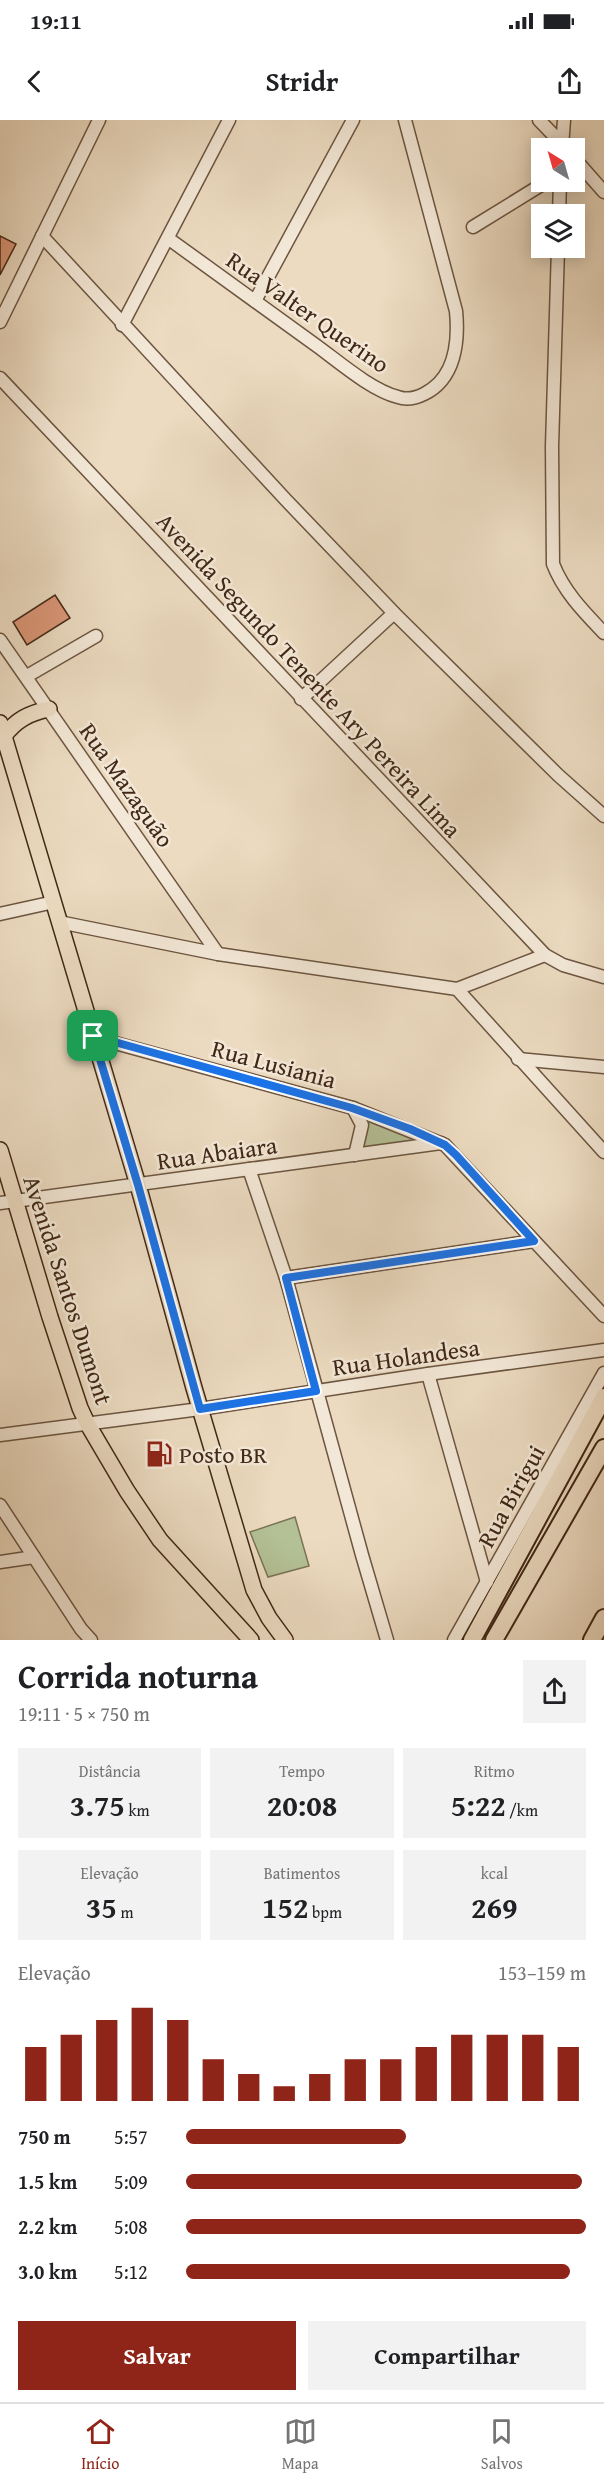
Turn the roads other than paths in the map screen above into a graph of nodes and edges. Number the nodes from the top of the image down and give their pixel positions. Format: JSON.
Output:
{"nodes":[{"id":1,"x":99,"y":120,"type":"edge"},
{"id":2,"x":229,"y":120,"type":"edge"},
{"id":3,"x":353,"y":120,"type":"edge"},
{"id":4,"x":405,"y":120,"type":"edge"},
{"id":5,"x":540,"y":120,"type":"edge"},
{"id":6,"x":564,"y":120,"type":"edge"},
{"id":7,"x":555,"y":138,"type":"edge"},
{"id":8,"x":563,"y":138,"type":"edge"},
{"id":9,"x":585,"y":170,"type":"edge"},
{"id":10,"x":531,"y":191,"type":"edge"},
{"id":11,"x":604,"y":192,"type":"edge"},
{"id":12,"x":473,"y":227,"type":"dead end"},
{"id":13,"x":42,"y":236,"type":"junction"},
{"id":14,"x":169,"y":238,"type":"junction"},
{"id":15,"x":558,"y":258,"type":"edge"},
{"id":16,"x":255,"y":301,"type":"junction"},
{"id":17,"x":4,"y":306,"type":"edge"},
{"id":18,"x":0,"y":322,"type":"edge"},
{"id":19,"x":122,"y":325,"type":"junction"},
{"id":20,"x":0,"y":378,"type":"edge"},
{"id":21,"x":394,"y":613,"type":"junction"},
{"id":22,"x":604,"y":633,"type":"edge"},
{"id":23,"x":96,"y":636,"type":"dead end"},
{"id":24,"x":0,"y":640,"type":"edge"},
{"id":25,"x":27,"y":676,"type":"junction"},
{"id":26,"x":301,"y":699,"type":"junction"},
{"id":27,"x":49,"y":709,"type":"junction"},
{"id":28,"x":2,"y":730,"type":"edge"},
{"id":29,"x":604,"y":816,"type":"edge"},
{"id":30,"x":54,"y":902,"type":"junction"},
{"id":31,"x":0,"y":914,"type":"edge"},
{"id":32,"x":60,"y":922,"type":"junction"},
{"id":33,"x":218,"y":954,"type":"junction"},
{"id":34,"x":545,"y":955,"type":"junction"},
{"id":35,"x":604,"y":977,"type":"edge"},
{"id":36,"x":457,"y":988,"type":"junction"},
{"id":37,"x":93,"y":1036,"type":"junction"},
{"id":38,"x":518,"y":1059,"type":"junction"},
{"id":39,"x":604,"y":1067,"type":"edge"},
{"id":40,"x":352,"y":1108,"type":"junction"},
{"id":41,"x":441,"y":1143,"type":"junction"},
{"id":42,"x":0,"y":1150,"type":"edge"},
{"id":43,"x":604,"y":1152,"type":"edge"},
{"id":44,"x":355,"y":1155,"type":"junction"},
{"id":45,"x":249,"y":1169,"type":"junction"},
{"id":46,"x":138,"y":1185,"type":"junction"},
{"id":47,"x":7,"y":1202,"type":"edge"},
{"id":48,"x":534,"y":1241,"type":"junction"},
{"id":49,"x":286,"y":1278,"type":"junction"},
{"id":50,"x":604,"y":1316,"type":"edge"},
{"id":51,"x":604,"y":1350,"type":"edge"},
{"id":52,"x":604,"y":1373,"type":"edge"},
{"id":53,"x":428,"y":1374,"type":"junction"},
{"id":54,"x":316,"y":1391,"type":"junction"},
{"id":55,"x":604,"y":1397,"type":"edge"},
{"id":56,"x":200,"y":1409,"type":"junction"},
{"id":57,"x":87,"y":1423,"type":"junction"},
{"id":58,"x":0,"y":1435,"type":"edge"},
{"id":59,"x":604,"y":1448,"type":"edge"},
{"id":60,"x":0,"y":1505,"type":"edge"},
{"id":61,"x":34,"y":1557,"type":"junction"},
{"id":62,"x":0,"y":1562,"type":"edge"},
{"id":63,"x":487,"y":1582,"type":"junction"},
{"id":64,"x":604,"y":1618,"type":"edge"},
{"id":65,"x":83,"y":1634,"type":"edge"},
{"id":66,"x":92,"y":1640,"type":"edge"},
{"id":67,"x":250,"y":1640,"type":"edge"},
{"id":68,"x":285,"y":1640,"type":"edge"},
{"id":69,"x":387,"y":1640,"type":"edge"},
{"id":70,"x":454,"y":1640,"type":"edge"},
{"id":71,"x":472,"y":1640,"type":"edge"},
{"id":72,"x":494,"y":1640,"type":"edge"},
{"id":73,"x":592,"y":1640,"type":"edge"}],
"edges":[{"from":1,"to":13,"type":"street"},
{"from":2,"to":14,"type":"street"},
{"from":3,"to":16,"type":"street"},
{"from":4,"to":16,"type":"street","name":"Rua Valter Querino"},
{"from":5,"to":7,"type":"street"},
{"from":6,"to":8,"type":"street"},
{"from":9,"to":11,"type":"street"},
{"from":10,"to":12,"type":"street"},
{"from":13,"to":17,"type":"street"},
{"from":13,"to":19,"type":"street"},
{"from":14,"to":16,"type":"street","name":"Rua Valter Querino"},
{"from":14,"to":19,"type":"street"},
{"from":15,"to":22,"type":"street"},
{"from":17,"to":18,"type":"street"},
{"from":19,"to":21,"type":"street"},
{"from":20,"to":26,"type":"street","name":"Avenida Segundo Tenente Ary Pereira Lima"},
{"from":21,"to":26,"type":"street"},
{"from":21,"to":29,"type":"street"},
{"from":23,"to":25,"type":"street"},
{"from":24,"to":25,"type":"street","name":"Rua Mazaguão"},
{"from":25,"to":27,"type":"street","name":"Rua Mazaguão"},
{"from":26,"to":34,"type":"street","name":"Avenida Segundo Tenente Ary Pereira Lima"},
{"from":27,"to":28,"type":"main road"},
{"from":27,"to":33,"type":"street","name":"Rua Mazaguão"},
{"from":28,"to":30,"type":"main road"},
{"from":30,"to":31,"type":"street"},
{"from":30,"to":32,"type":"main road"},
{"from":32,"to":33,"type":"street"},
{"from":32,"to":37,"type":"main road"},
{"from":33,"to":36,"type":"street"},
{"from":34,"to":35,"type":"street","name":"Avenida Segundo Tenente Ary Pereira Lima"},
{"from":34,"to":36,"type":"street"},
{"from":36,"to":38,"type":"street"},
{"from":37,"to":40,"type":"street","name":"Rua Lusiania"},
{"from":37,"to":46,"type":"main road"},
{"from":38,"to":39,"type":"street"},
{"from":38,"to":43,"type":"street"},
{"from":40,"to":41,"type":"street","name":"Rua Lusiania"},
{"from":40,"to":44,"type":"street"},
{"from":41,"to":44,"type":"street","name":"Rua Abaiara"},
{"from":41,"to":48,"type":"street"},
{"from":42,"to":47,"type":"main road","name":"Avenida Santos Dumont"},
{"from":44,"to":45,"type":"street","name":"Rua Abaiara"},
{"from":45,"to":46,"type":"street","name":"Rua Abaiara"},
{"from":45,"to":49,"type":"street"},
{"from":46,"to":47,"type":"street","name":"Rua Abaiara"},
{"from":46,"to":56,"type":"main road"},
{"from":47,"to":57,"type":"main road","name":"Avenida Santos Dumont"},
{"from":48,"to":49,"type":"street"},
{"from":48,"to":50,"type":"street"},
{"from":49,"to":54,"type":"street"},
{"from":51,"to":53,"type":"street","name":"Rua Holandesa"},
{"from":52,"to":63,"type":"street","name":"Rua Birigui"},
{"from":53,"to":54,"type":"street","name":"Rua Holandesa"},
{"from":53,"to":63,"type":"street"},
{"from":54,"to":56,"type":"street","name":"Rua Holandesa"},
{"from":54,"to":69,"type":"street"},
{"from":55,"to":71,"type":"highway"},
{"from":56,"to":57,"type":"street","name":"Rua Holandesa"},
{"from":56,"to":68,"type":"main road"},
{"from":57,"to":58,"type":"street","name":"Rua Holandesa"},
{"from":57,"to":67,"type":"main road","name":"Avenida Santos Dumont"},
{"from":59,"to":72,"type":"highway"},
{"from":60,"to":61,"type":"street"},
{"from":61,"to":62,"type":"street"},
{"from":61,"to":65,"type":"street"},
{"from":63,"to":70,"type":"street","name":"Rua Birigui"},
{"from":64,"to":73,"type":"highway"},
{"from":65,"to":66,"type":"street"}]}
